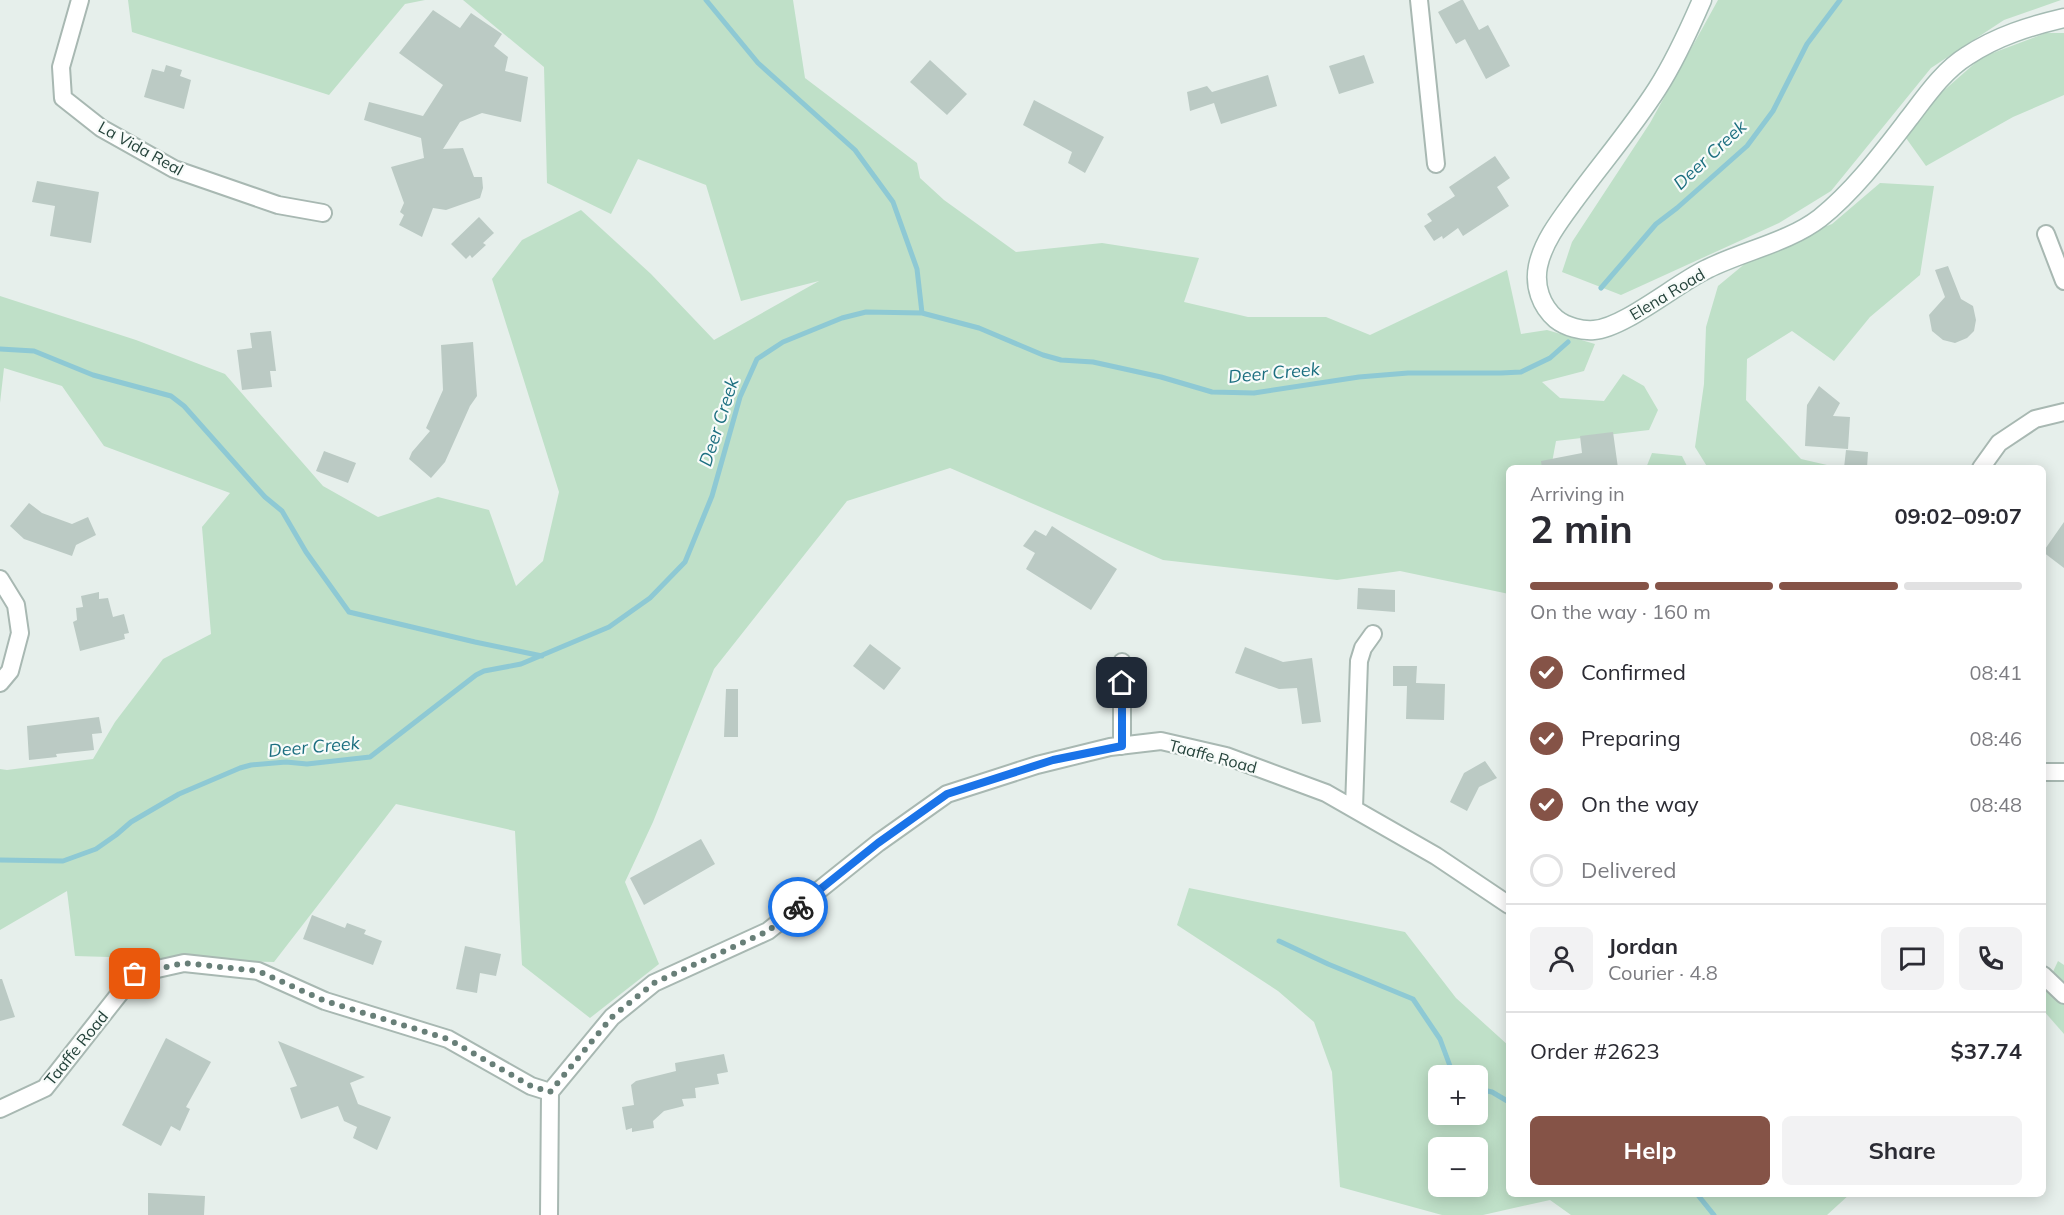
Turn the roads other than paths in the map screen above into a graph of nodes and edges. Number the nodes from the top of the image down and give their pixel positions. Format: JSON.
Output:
{"nodes":[{"id":1,"x":80,"y":0,"type":"edge"},
{"id":2,"x":1419,"y":0,"type":"edge"},
{"id":3,"x":1702,"y":0,"type":"edge"},
{"id":4,"x":2064,"y":18,"type":"edge"},
{"id":5,"x":1436,"y":164,"type":"dead end"},
{"id":6,"x":323,"y":213,"type":"dead end"},
{"id":7,"x":2046,"y":234,"type":"dead end"},
{"id":8,"x":2064,"y":281,"type":"edge"},
{"id":9,"x":2064,"y":412,"type":"edge"},
{"id":10,"x":1983,"y":465,"type":"edge"},
{"id":11,"x":0,"y":579,"type":"edge"},
{"id":12,"x":1373,"y":634,"type":"dead end"},
{"id":13,"x":1122,"y":662,"type":"dead end"},
{"id":14,"x":0,"y":683,"type":"edge"},
{"id":15,"x":1122,"y":746,"type":"junction"},
{"id":16,"x":2046,"y":772,"type":"edge"},
{"id":17,"x":2064,"y":772,"type":"edge"},
{"id":18,"x":1354,"y":808,"type":"junction"},
{"id":19,"x":1506,"y":903,"type":"edge"},
{"id":20,"x":2046,"y":978,"type":"edge"},
{"id":21,"x":2064,"y":995,"type":"edge"},
{"id":22,"x":550,"y":1092,"type":"junction"},
{"id":23,"x":0,"y":1109,"type":"edge"},
{"id":24,"x":549,"y":1215,"type":"edge"}],
"edges":[{"from":1,"to":6,"type":"street","name":"La Vida Real"},
{"from":2,"to":5,"type":"street"},
{"from":3,"to":4,"type":"street","name":"Elena Road"},
{"from":7,"to":8,"type":"street"},
{"from":9,"to":10,"type":"street"},
{"from":11,"to":14,"type":"street"},
{"from":12,"to":18,"type":"street"},
{"from":13,"to":15,"type":"street"},
{"from":15,"to":18,"type":"street","name":"Taaffe Road"},
{"from":15,"to":22,"type":"street","name":"Taaffe Road"},
{"from":16,"to":17,"type":"street"},
{"from":18,"to":19,"type":"street","name":"Taaffe Road"},
{"from":20,"to":21,"type":"street"},
{"from":22,"to":23,"type":"street","name":"Taaffe Road"},
{"from":22,"to":24,"type":"street"}]}
